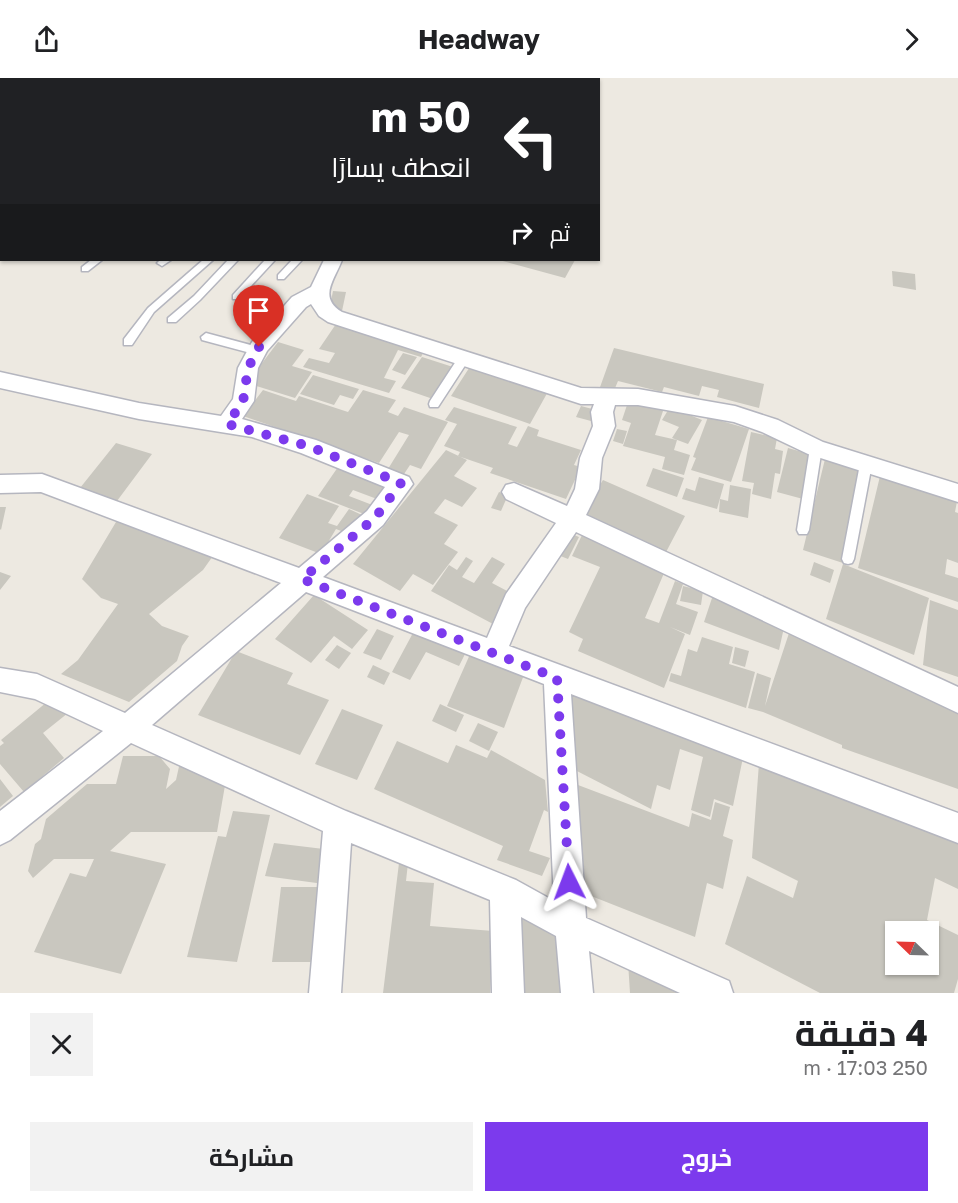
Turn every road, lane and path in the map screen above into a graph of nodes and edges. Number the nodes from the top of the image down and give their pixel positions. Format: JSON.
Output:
{"nodes":[{"id":1,"x":96,"y":261,"type":"edge"},
{"id":2,"x":207,"y":261,"type":"edge"},
{"id":3,"x":232,"y":261,"type":"edge"},
{"id":4,"x":269,"y":261,"type":"edge"},
{"id":5,"x":296,"y":261,"type":"edge"},
{"id":6,"x":333,"y":261,"type":"edge"},
{"id":7,"x":85,"y":269,"type":"dead end"},
{"id":8,"x":281,"y":277,"type":"dead end"},
{"id":9,"x":320,"y":291,"type":"junction"},
{"id":10,"x":236,"y":297,"type":"dead end"},
{"id":11,"x":172,"y":320,"type":"dead end"},
{"id":12,"x":206,"y":337,"type":"dead end"},
{"id":13,"x":128,"y":342,"type":"dead end"},
{"id":14,"x":258,"y":351,"type":"junction"},
{"id":15,"x":464,"y":358,"type":"junction"},
{"id":16,"x":0,"y":380,"type":"edge"},
{"id":17,"x":607,"y":398,"type":"junction"},
{"id":18,"x":434,"y":404,"type":"dead end"},
{"id":19,"x":227,"y":424,"type":"junction"},
{"id":20,"x":816,"y":448,"type":"junction"},
{"id":21,"x":866,"y":464,"type":"junction"},
{"id":22,"x":0,"y":484,"type":"edge"},
{"id":23,"x":514,"y":492,"type":"dead end"},
{"id":24,"x":958,"y":493,"type":"edge"},
{"id":25,"x":572,"y":519,"type":"junction"},
{"id":26,"x":803,"y":530,"type":"dead end"},
{"id":27,"x":848,"y":559,"type":"dead end"},
{"id":28,"x":302,"y":579,"type":"junction"},
{"id":29,"x":493,"y":653,"type":"junction"},
{"id":30,"x":557,"y":678,"type":"junction"},
{"id":31,"x":0,"y":680,"type":"edge"},
{"id":32,"x":958,"y":700,"type":"edge"},
{"id":33,"x":128,"y":728,"type":"junction"},
{"id":34,"x":338,"y":823,"type":"junction"},
{"id":35,"x":958,"y":828,"type":"edge"},
{"id":36,"x":0,"y":830,"type":"edge"},
{"id":37,"x":505,"y":891,"type":"junction"},
{"id":38,"x":571,"y":927,"type":"junction"},
{"id":39,"x":326,"y":993,"type":"edge"},
{"id":40,"x":508,"y":993,"type":"edge"},
{"id":41,"x":577,"y":993,"type":"edge"},
{"id":42,"x":717,"y":993,"type":"edge"}],
"edges":[{"from":1,"to":7,"type":"lane"},
{"from":2,"to":13,"type":"lane"},
{"from":3,"to":11,"type":"lane"},
{"from":4,"to":10,"type":"lane"},
{"from":5,"to":8,"type":"lane"},
{"from":6,"to":9,"type":"street"},
{"from":9,"to":14,"type":"street"},
{"from":9,"to":15,"type":"street"},
{"from":12,"to":14,"type":"lane"},
{"from":14,"to":19,"type":"street"},
{"from":15,"to":17,"type":"street"},
{"from":15,"to":18,"type":"lane"},
{"from":16,"to":19,"type":"street"},
{"from":17,"to":20,"type":"street"},
{"from":17,"to":25,"type":"street"},
{"from":19,"to":28,"type":"street"},
{"from":20,"to":21,"type":"street"},
{"from":20,"to":26,"type":"lane"},
{"from":21,"to":24,"type":"street"},
{"from":21,"to":27,"type":"lane"},
{"from":22,"to":28,"type":"street"},
{"from":23,"to":25,"type":"street"},
{"from":25,"to":29,"type":"street"},
{"from":25,"to":32,"type":"street"},
{"from":28,"to":29,"type":"street"},
{"from":28,"to":33,"type":"street"},
{"from":29,"to":30,"type":"street"},
{"from":30,"to":35,"type":"street"},
{"from":30,"to":38,"type":"street"},
{"from":31,"to":33,"type":"street"},
{"from":33,"to":34,"type":"street"},
{"from":33,"to":36,"type":"street"},
{"from":34,"to":37,"type":"street"},
{"from":34,"to":39,"type":"street"},
{"from":37,"to":38,"type":"street"},
{"from":37,"to":40,"type":"street"},
{"from":38,"to":41,"type":"street"},
{"from":38,"to":42,"type":"street"}]}
